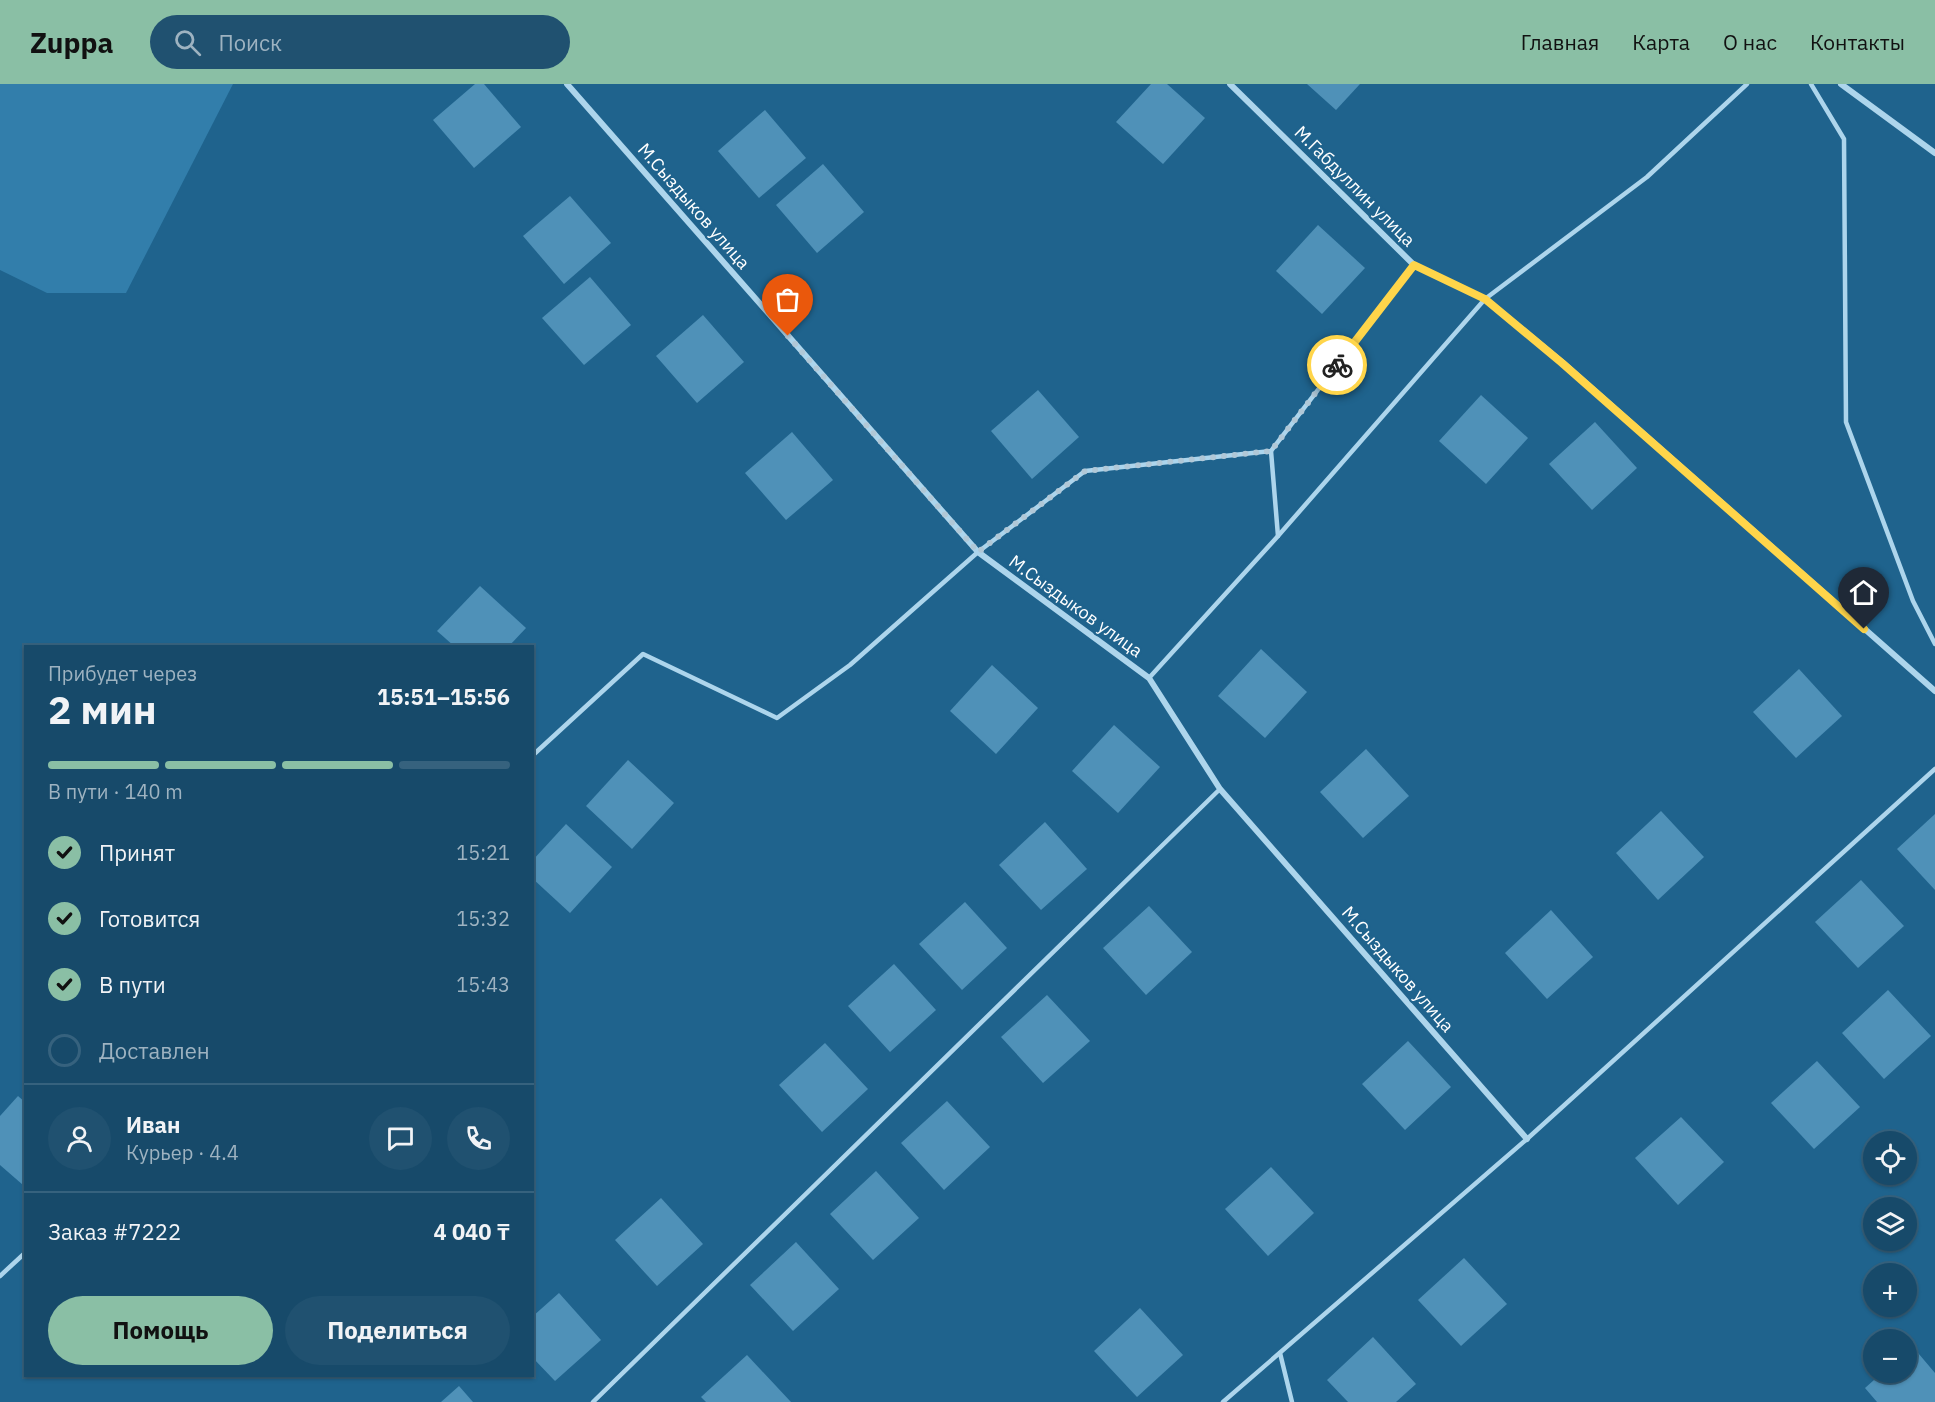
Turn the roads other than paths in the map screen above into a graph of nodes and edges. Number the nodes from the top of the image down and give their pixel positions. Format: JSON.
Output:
{"nodes":[{"id":1,"x":567,"y":84,"type":"edge"},
{"id":2,"x":1230,"y":84,"type":"edge"},
{"id":3,"x":1747,"y":84,"type":"edge"},
{"id":4,"x":1811,"y":84,"type":"edge"},
{"id":5,"x":1841,"y":84,"type":"edge"},
{"id":6,"x":1935,"y":153,"type":"edge"},
{"id":7,"x":1414,"y":265,"type":"junction"},
{"id":8,"x":1485,"y":299,"type":"junction"},
{"id":9,"x":1271,"y":451,"type":"junction"},
{"id":10,"x":1278,"y":536,"type":"junction"},
{"id":11,"x":978,"y":552,"type":"junction"},
{"id":12,"x":1935,"y":645,"type":"edge"},
{"id":13,"x":1149,"y":678,"type":"junction"},
{"id":14,"x":1935,"y":691,"type":"edge"},
{"id":15,"x":534,"y":754,"type":"edge"},
{"id":16,"x":1935,"y":769,"type":"edge"},
{"id":17,"x":1221,"y":789,"type":"junction"},
{"id":18,"x":1527,"y":1139,"type":"junction"},
{"id":19,"x":24,"y":1253,"type":"edge"},
{"id":20,"x":0,"y":1276,"type":"edge"},
{"id":21,"x":1280,"y":1353,"type":"junction"},
{"id":22,"x":593,"y":1402,"type":"edge"},
{"id":23,"x":1223,"y":1402,"type":"edge"},
{"id":24,"x":1292,"y":1402,"type":"edge"}],
"edges":[{"from":1,"to":11,"type":"street","name":"М.Сыздыков улица"},
{"from":2,"to":7,"type":"street","name":"М.Габдуллин улица"},
{"from":3,"to":8,"type":"lane"},
{"from":4,"to":12,"type":"lane"},
{"from":5,"to":6,"type":"street"},
{"from":7,"to":8,"type":"street","name":"М.Габдуллин улица"},
{"from":7,"to":9,"type":"lane"},
{"from":8,"to":10,"type":"lane"},
{"from":8,"to":14,"type":"street","name":"М.Габдуллин улица"},
{"from":9,"to":10,"type":"lane"},
{"from":9,"to":11,"type":"lane"},
{"from":10,"to":13,"type":"lane"},
{"from":11,"to":13,"type":"street","name":"М.Сыздыков улица"},
{"from":11,"to":15,"type":"lane"},
{"from":13,"to":17,"type":"street","name":"М.Сыздыков улица"},
{"from":16,"to":18,"type":"lane"},
{"from":17,"to":18,"type":"street","name":"М.Сыздыков улица"},
{"from":17,"to":22,"type":"lane"},
{"from":18,"to":21,"type":"lane"},
{"from":19,"to":20,"type":"lane"},
{"from":21,"to":23,"type":"lane"},
{"from":21,"to":24,"type":"lane"}]}
